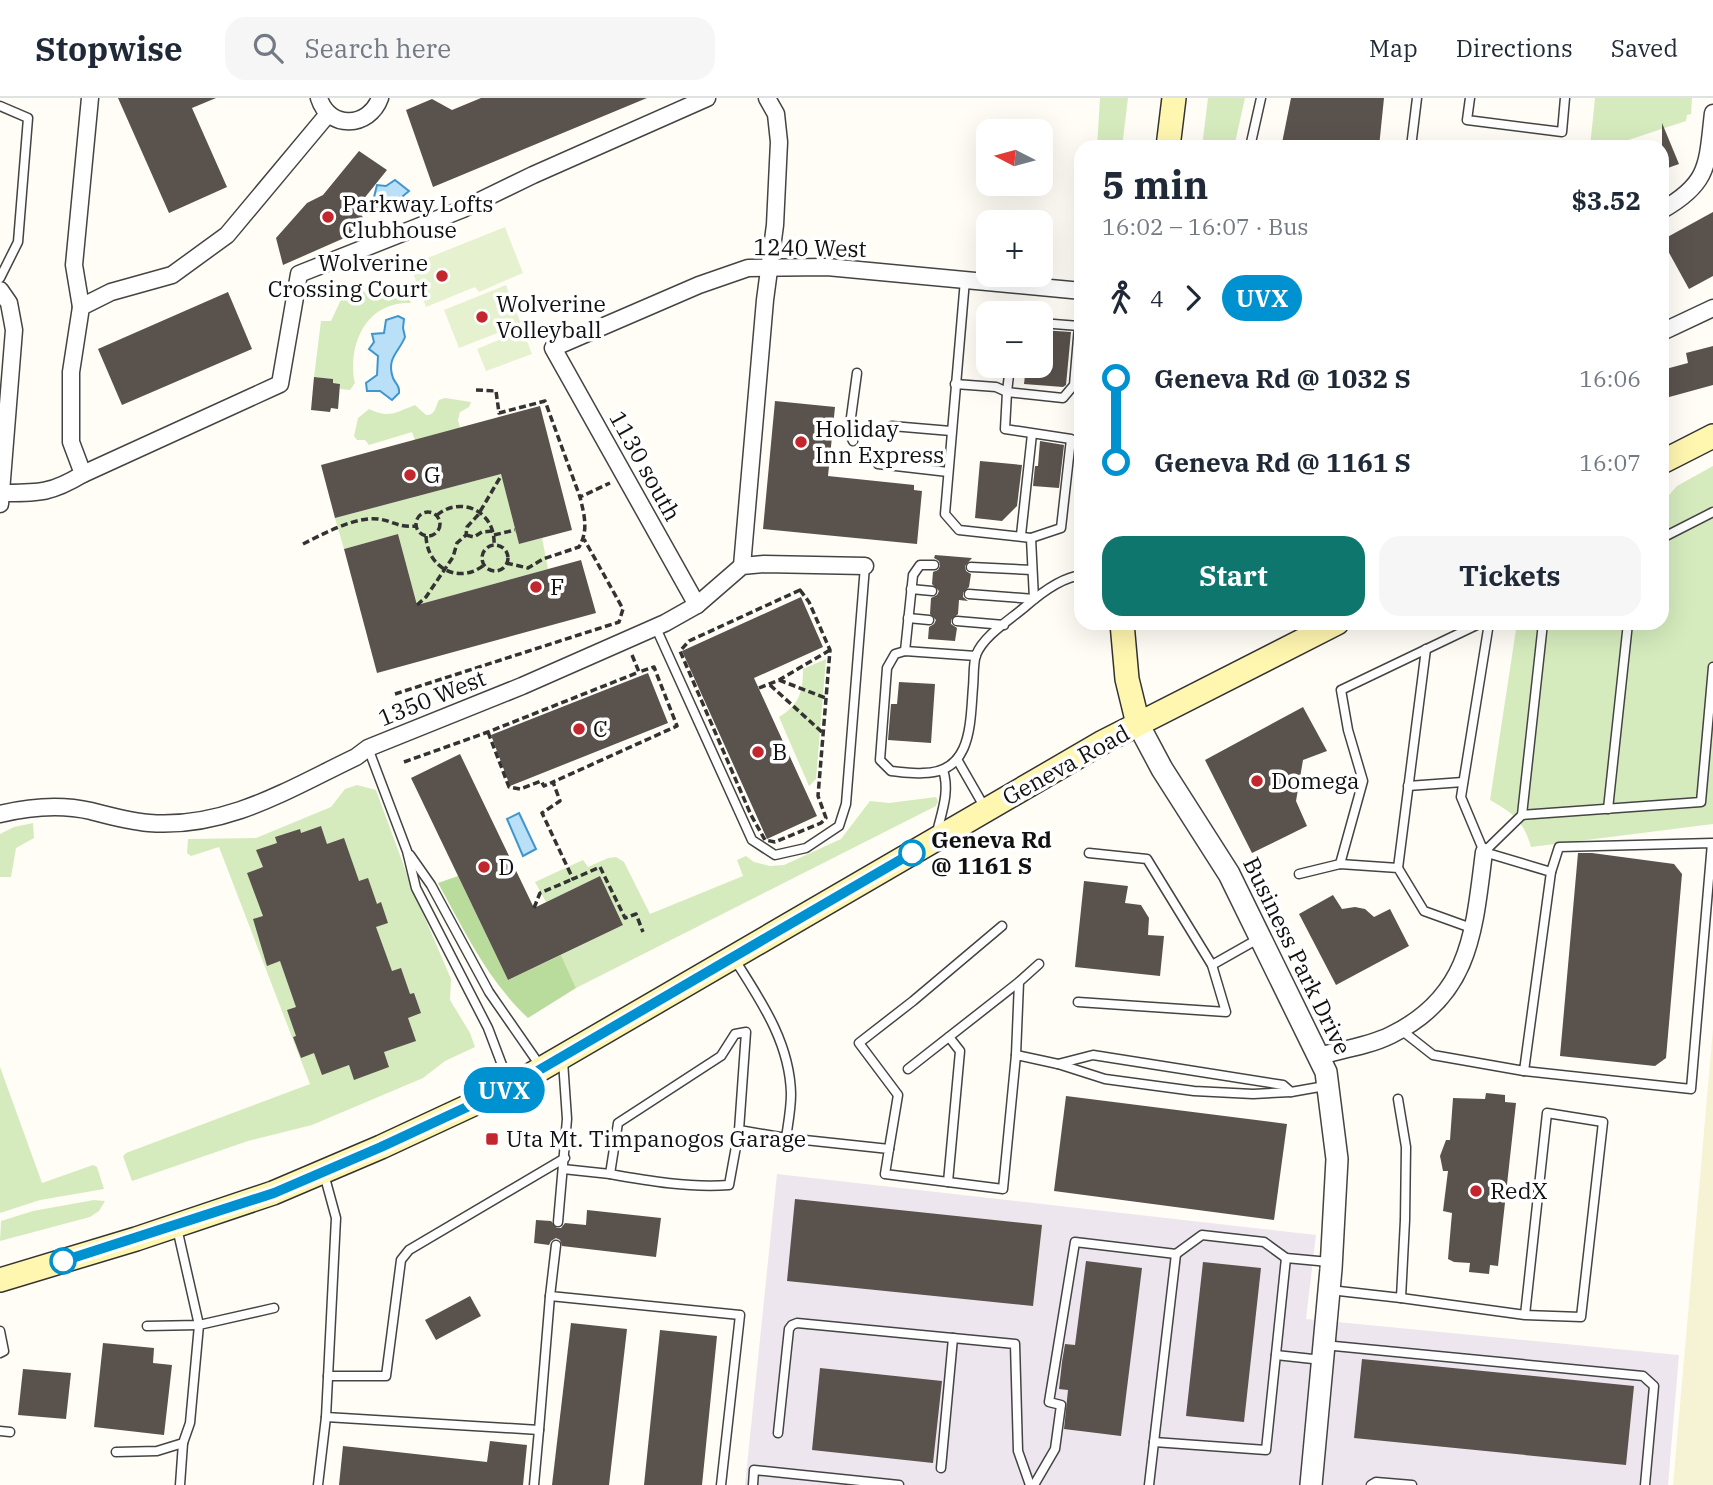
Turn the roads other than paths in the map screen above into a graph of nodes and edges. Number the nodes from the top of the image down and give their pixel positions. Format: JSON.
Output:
{"nodes":[{"id":1,"x":90,"y":98,"type":"edge"},
{"id":2,"x":319,"y":98,"type":"edge"},
{"id":3,"x":380,"y":98,"type":"edge"},
{"id":4,"x":707,"y":98,"type":"edge"},
{"id":5,"x":767,"y":98,"type":"edge"},
{"id":6,"x":1174,"y":98,"type":"edge"},
{"id":7,"x":1261,"y":98,"type":"edge"},
{"id":8,"x":1417,"y":98,"type":"edge"},
{"id":9,"x":1470,"y":98,"type":"edge"},
{"id":10,"x":1565,"y":98,"type":"edge"},
{"id":11,"x":0,"y":106,"type":"edge"},
{"id":12,"x":1713,"y":113,"type":"edge"},
{"id":13,"x":328,"y":114,"type":"junction"},
{"id":14,"x":1169,"y":140,"type":"edge"},
{"id":15,"x":1252,"y":140,"type":"edge"},
{"id":16,"x":1412,"y":140,"type":"edge"},
{"id":17,"x":1669,"y":206,"type":"edge"},
{"id":18,"x":771,"y":267,"type":"junction"},
{"id":19,"x":0,"y":278,"type":"edge"},
{"id":20,"x":965,"y":280,"type":"junction"},
{"id":21,"x":0,"y":290,"type":"edge"},
{"id":22,"x":1074,"y":290,"type":"edge"},
{"id":23,"x":81,"y":307,"type":"junction"},
{"id":24,"x":1713,"y":308,"type":"edge"},
{"id":25,"x":1053,"y":324,"type":"edge"},
{"id":26,"x":1074,"y":326,"type":"edge"},
{"id":27,"x":1669,"y":329,"type":"edge"},
{"id":28,"x":553,"y":348,"type":"joint"},
{"id":29,"x":856,"y":373,"type":"dead end"},
{"id":30,"x":1009,"y":378,"type":"edge"},
{"id":31,"x":955,"y":384,"type":"junction"},
{"id":32,"x":1074,"y":385,"type":"edge"},
{"id":33,"x":1007,"y":392,"type":"junction"},
{"id":34,"x":892,"y":426,"type":"dead end"},
{"id":35,"x":951,"y":431,"type":"junction"},
{"id":36,"x":1032,"y":434,"type":"junction"},
{"id":37,"x":1713,"y":436,"type":"edge"},
{"id":38,"x":853,"y":441,"type":"dead end"},
{"id":39,"x":1669,"y":458,"type":"edge"},
{"id":40,"x":878,"y":464,"type":"dead end"},
{"id":41,"x":948,"y":472,"type":"junction"},
{"id":42,"x":83,"y":474,"type":"junction"},
{"id":43,"x":1,"y":498,"type":"edge"},
{"id":44,"x":1713,"y":512,"type":"edge"},
{"id":45,"x":1669,"y":534,"type":"edge"},
{"id":46,"x":1021,"y":535,"type":"junction"},
{"id":47,"x":1031,"y":538,"type":"junction"},
{"id":48,"x":934,"y":565,"type":"dead end"},
{"id":49,"x":742,"y":566,"type":"junction"},
{"id":50,"x":865,"y":566,"type":"joint"},
{"id":51,"x":971,"y":567,"type":"dead end"},
{"id":52,"x":1032,"y":570,"type":"junction"},
{"id":53,"x":1074,"y":576,"type":"edge"},
{"id":54,"x":911,"y":589,"type":"junction"},
{"id":55,"x":932,"y":591,"type":"dead end"},
{"id":56,"x":969,"y":594,"type":"dead end"},
{"id":57,"x":1034,"y":599,"type":"junction"},
{"id":58,"x":697,"y":605,"type":"junction"},
{"id":59,"x":908,"y":618,"type":"junction"},
{"id":60,"x":929,"y":620,"type":"dead end"},
{"id":61,"x":957,"y":621,"type":"dead end"},
{"id":62,"x":1004,"y":625,"type":"junction"},
{"id":63,"x":656,"y":628,"type":"junction"},
{"id":64,"x":1123,"y":630,"type":"edge"},
{"id":65,"x":1323,"y":630,"type":"edge"},
{"id":66,"x":1466,"y":630,"type":"edge"},
{"id":67,"x":1488,"y":630,"type":"edge"},
{"id":68,"x":1541,"y":630,"type":"edge"},
{"id":69,"x":1627,"y":630,"type":"edge"},
{"id":70,"x":1426,"y":649,"type":"junction"},
{"id":71,"x":905,"y":651,"type":"junction"},
{"id":72,"x":975,"y":656,"type":"junction"},
{"id":73,"x":1713,"y":667,"type":"edge"},
{"id":74,"x":1138,"y":724,"type":"junction"},
{"id":75,"x":368,"y":748,"type":"junction"},
{"id":76,"x":958,"y":761,"type":"junction"},
{"id":77,"x":943,"y":770,"type":"junction"},
{"id":78,"x":1463,"y":782,"type":"junction"},
{"id":79,"x":1408,"y":786,"type":"junction"},
{"id":80,"x":1608,"y":809,"type":"junction"},
{"id":81,"x":986,"y":810,"type":"junction"},
{"id":82,"x":0,"y":814,"type":"edge"},
{"id":83,"x":1522,"y":815,"type":"junction"},
{"id":84,"x":935,"y":840,"type":"junction"},
{"id":85,"x":407,"y":851,"type":"junction"},
{"id":86,"x":1484,"y":852,"type":"junction"},
{"id":87,"x":1088,"y":853,"type":"dead end"},
{"id":88,"x":1340,"y":864,"type":"junction"},
{"id":89,"x":1398,"y":868,"type":"junction"},
{"id":90,"x":1551,"y":872,"type":"junction"},
{"id":91,"x":1299,"y":874,"type":"dead end"},
{"id":92,"x":1002,"y":926,"type":"dead end"},
{"id":93,"x":1474,"y":929,"type":"junction"},
{"id":94,"x":1261,"y":937,"type":"junction"},
{"id":95,"x":733,"y":957,"type":"junction"},
{"id":96,"x":1040,"y":964,"type":"dead end"},
{"id":97,"x":1212,"y":965,"type":"junction"},
{"id":98,"x":1019,"y":982,"type":"junction"},
{"id":99,"x":1078,"y":1002,"type":"dead end"},
{"id":100,"x":1400,"y":1029,"type":"junction"},
{"id":101,"x":949,"y":1037,"type":"junction"},
{"id":102,"x":1016,"y":1055,"type":"junction"},
{"id":103,"x":1318,"y":1056,"type":"junction"},
{"id":104,"x":563,"y":1058,"type":"junction"},
{"id":105,"x":1058,"y":1064,"type":"junction"},
{"id":106,"x":543,"y":1069,"type":"junction"},
{"id":107,"x":908,"y":1069,"type":"dead end"},
{"id":108,"x":1524,"y":1071,"type":"junction"},
{"id":109,"x":1327,"y":1085,"type":"junction"},
{"id":110,"x":510,"y":1087,"type":"junction"},
{"id":111,"x":1291,"y":1092,"type":"junction"},
{"id":112,"x":1398,"y":1100,"type":"dead end"},
{"id":113,"x":739,"y":1130,"type":"junction"},
{"id":114,"x":786,"y":1138,"type":"junction"},
{"id":115,"x":889,"y":1149,"type":"junction"},
{"id":116,"x":565,"y":1158,"type":"junction"},
{"id":117,"x":563,"y":1169,"type":"junction"},
{"id":118,"x":323,"y":1171,"type":"junction"},
{"id":119,"x":610,"y":1174,"type":"junction"},
{"id":120,"x":948,"y":1182,"type":"junction"},
{"id":121,"x":558,"y":1222,"type":"dead end"},
{"id":122,"x":177,"y":1225,"type":"junction"},
{"id":123,"x":556,"y":1245,"type":"dead end"},
{"id":124,"x":1176,"y":1254,"type":"junction"},
{"id":125,"x":1286,"y":1258,"type":"junction"},
{"id":126,"x":1332,"y":1262,"type":"junction"},
{"id":127,"x":0,"y":1280,"type":"edge"},
{"id":128,"x":1329,"y":1290,"type":"junction"},
{"id":129,"x":550,"y":1296,"type":"junction"},
{"id":130,"x":1401,"y":1298,"type":"junction"},
{"id":131,"x":274,"y":1308,"type":"dead end"},
{"id":132,"x":1525,"y":1315,"type":"junction"},
{"id":133,"x":199,"y":1325,"type":"junction"},
{"id":134,"x":147,"y":1326,"type":"dead end"},
{"id":135,"x":0,"y":1331,"type":"edge"},
{"id":136,"x":953,"y":1338,"type":"junction"},
{"id":137,"x":1324,"y":1352,"type":"junction"},
{"id":138,"x":0,"y":1353,"type":"edge"},
{"id":139,"x":1276,"y":1355,"type":"junction"},
{"id":140,"x":328,"y":1377,"type":"junction"},
{"id":141,"x":326,"y":1417,"type":"junction"},
{"id":142,"x":539,"y":1430,"type":"junction"},
{"id":143,"x":778,"y":1433,"type":"dead end"},
{"id":144,"x":183,"y":1443,"type":"junction"},
{"id":145,"x":1154,"y":1443,"type":"junction"},
{"id":146,"x":116,"y":1452,"type":"dead end"},
{"id":147,"x":941,"y":1468,"type":"dead end"},
{"id":148,"x":802,"y":1480,"type":"edge"},
{"id":149,"x":180,"y":1485,"type":"edge"},
{"id":150,"x":318,"y":1485,"type":"edge"},
{"id":151,"x":534,"y":1485,"type":"edge"},
{"id":152,"x":722,"y":1485,"type":"edge"},
{"id":153,"x":753,"y":1485,"type":"edge"},
{"id":154,"x":899,"y":1485,"type":"edge"},
{"id":155,"x":1032,"y":1485,"type":"edge"},
{"id":156,"x":1149,"y":1485,"type":"edge"},
{"id":157,"x":1311,"y":1485,"type":"edge"},
{"id":158,"x":1371,"y":1485,"type":"edge"},
{"id":159,"x":1412,"y":1485,"type":"edge"},
{"id":160,"x":1645,"y":1485,"type":"edge"}],
"edges":[{"from":1,"to":23,"type":"street"},
{"from":2,"to":13,"type":"street"},
{"from":3,"to":13,"type":"street"},
{"from":4,"to":42,"type":"street"},
{"from":5,"to":18,"type":"street"},
{"from":6,"to":14,"type":"main road"},
{"from":7,"to":15,"type":"lane"},
{"from":8,"to":16,"type":"lane"},
{"from":9,"to":10,"type":"lane"},
{"from":11,"to":19,"type":"lane"},
{"from":12,"to":17,"type":"street"},
{"from":13,"to":23,"type":"street"},
{"from":18,"to":20,"type":"street","name":"1240 West"},
{"from":18,"to":28,"type":"street","name":"1240 West"},
{"from":18,"to":49,"type":"street"},
{"from":20,"to":22,"type":"street","name":"1240 West"},
{"from":20,"to":31,"type":"lane"},
{"from":21,"to":43,"type":"street"},
{"from":23,"to":42,"type":"street"},
{"from":24,"to":27,"type":"street"},
{"from":25,"to":26,"type":"lane"},
{"from":28,"to":58,"type":"street","name":"1130 south"},
{"from":29,"to":38,"type":"lane"},
{"from":30,"to":33,"type":"lane"},
{"from":31,"to":33,"type":"lane"},
{"from":31,"to":35,"type":"lane"},
{"from":32,"to":33,"type":"lane"},
{"from":33,"to":36,"type":"lane"},
{"from":34,"to":35,"type":"lane"},
{"from":35,"to":41,"type":"lane"},
{"from":36,"to":46,"type":"lane"},
{"from":36,"to":47,"type":"lane"},
{"from":37,"to":39,"type":"main road"},
{"from":40,"to":41,"type":"lane"},
{"from":41,"to":46,"type":"lane"},
{"from":42,"to":43,"type":"street"},
{"from":44,"to":45,"type":"lane"},
{"from":46,"to":47,"type":"lane"},
{"from":47,"to":52,"type":"lane"},
{"from":48,"to":54,"type":"lane"},
{"from":49,"to":50,"type":"street"},
{"from":49,"to":58,"type":"street","name":"1350 West"},
{"from":50,"to":63,"type":"lane"},
{"from":51,"to":52,"type":"lane"},
{"from":52,"to":57,"type":"lane"},
{"from":53,"to":57,"type":"lane"},
{"from":54,"to":55,"type":"lane"},
{"from":54,"to":59,"type":"lane"},
{"from":56,"to":57,"type":"lane"},
{"from":57,"to":62,"type":"lane"},
{"from":58,"to":63,"type":"street","name":"1350 West"},
{"from":59,"to":60,"type":"lane"},
{"from":59,"to":71,"type":"lane"},
{"from":61,"to":62,"type":"lane"},
{"from":62,"to":72,"type":"lane"},
{"from":63,"to":75,"type":"street","name":"1350 West"},
{"from":64,"to":74,"type":"main road"},
{"from":65,"to":74,"type":"main road","name":"Geneva Road"},
{"from":66,"to":70,"type":"lane"},
{"from":67,"to":78,"type":"lane"},
{"from":68,"to":83,"type":"lane"},
{"from":69,"to":80,"type":"lane"},
{"from":70,"to":79,"type":"lane"},
{"from":70,"to":88,"type":"lane"},
{"from":71,"to":72,"type":"lane"},
{"from":71,"to":77,"type":"lane"},
{"from":72,"to":76,"type":"lane"},
{"from":73,"to":80,"type":"lane"},
{"from":74,"to":81,"type":"main road","name":"Geneva Road"},
{"from":74,"to":94,"type":"street","name":"Business Park Drive"},
{"from":75,"to":82,"type":"street","name":"1350 West"},
{"from":75,"to":85,"type":"lane"},
{"from":76,"to":77,"type":"lane"},
{"from":76,"to":81,"type":"lane"},
{"from":77,"to":84,"type":"lane"},
{"from":78,"to":79,"type":"lane"},
{"from":78,"to":86,"type":"lane"},
{"from":79,"to":89,"type":"lane"},
{"from":80,"to":83,"type":"lane"},
{"from":81,"to":84,"type":"main road","name":"Geneva Road"},
{"from":83,"to":86,"type":"lane"},
{"from":84,"to":95,"type":"main road","name":"Geneva Road"},
{"from":85,"to":106,"type":"lane"},
{"from":85,"to":110,"type":"lane"},
{"from":86,"to":90,"type":"lane"},
{"from":86,"to":93,"type":"street"},
{"from":87,"to":97,"type":"lane"},
{"from":88,"to":89,"type":"lane"},
{"from":88,"to":91,"type":"lane"},
{"from":89,"to":93,"type":"lane"},
{"from":90,"to":108,"type":"lane"},
{"from":90,"to":108,"type":"lane"},
{"from":92,"to":115,"type":"lane"},
{"from":93,"to":100,"type":"street"},
{"from":94,"to":97,"type":"lane"},
{"from":94,"to":103,"type":"street","name":"Business Park Drive"},
{"from":95,"to":104,"type":"main road","name":"Geneva Road"},
{"from":95,"to":114,"type":"lane"},
{"from":96,"to":98,"type":"lane"},
{"from":97,"to":99,"type":"lane"},
{"from":98,"to":101,"type":"lane"},
{"from":98,"to":102,"type":"lane"},
{"from":100,"to":103,"type":"street"},
{"from":100,"to":108,"type":"lane"},
{"from":101,"to":107,"type":"lane"},
{"from":101,"to":120,"type":"lane"},
{"from":102,"to":105,"type":"lane"},
{"from":102,"to":120,"type":"lane"},
{"from":103,"to":109,"type":"street","name":"Business Park Drive"},
{"from":104,"to":106,"type":"main road","name":"Geneva Road"},
{"from":104,"to":116,"type":"lane"},
{"from":105,"to":111,"type":"lane"},
{"from":105,"to":111,"type":"lane"},
{"from":106,"to":110,"type":"main road","name":"Geneva Road"},
{"from":109,"to":111,"type":"lane"},
{"from":109,"to":126,"type":"street","name":"Business Park Drive"},
{"from":110,"to":118,"type":"main road","name":"Geneva Road"},
{"from":112,"to":130,"type":"lane"},
{"from":113,"to":114,"type":"lane"},
{"from":113,"to":119,"type":"lane"},
{"from":113,"to":119,"type":"lane"},
{"from":114,"to":115,"type":"lane"},
{"from":115,"to":120,"type":"lane"},
{"from":116,"to":117,"type":"lane"},
{"from":116,"to":140,"type":"lane"},
{"from":117,"to":119,"type":"lane"},
{"from":117,"to":121,"type":"lane"},
{"from":118,"to":122,"type":"main road","name":"Geneva Road"},
{"from":118,"to":140,"type":"lane"},
{"from":122,"to":127,"type":"main road","name":"Geneva Road"},
{"from":122,"to":133,"type":"lane"},
{"from":123,"to":129,"type":"lane"},
{"from":124,"to":125,"type":"lane"},
{"from":124,"to":145,"type":"lane"},
{"from":124,"to":155,"type":"lane"},
{"from":125,"to":126,"type":"lane"},
{"from":125,"to":139,"type":"lane"},
{"from":126,"to":128,"type":"street","name":"Business Park Drive"},
{"from":128,"to":130,"type":"lane"},
{"from":128,"to":137,"type":"street","name":"Business Park Drive"},
{"from":129,"to":142,"type":"lane"},
{"from":129,"to":152,"type":"lane"},
{"from":130,"to":132,"type":"lane"},
{"from":131,"to":133,"type":"lane"},
{"from":132,"to":132,"type":"lane"},
{"from":133,"to":134,"type":"lane"},
{"from":133,"to":144,"type":"lane"},
{"from":135,"to":138,"type":"lane"},
{"from":136,"to":143,"type":"lane"},
{"from":136,"to":147,"type":"lane"},
{"from":136,"to":155,"type":"lane"},
{"from":137,"to":139,"type":"lane"},
{"from":137,"to":157,"type":"street","name":"Business Park Drive"},
{"from":137,"to":160,"type":"lane"},
{"from":139,"to":145,"type":"lane"},
{"from":140,"to":141,"type":"lane"},
{"from":141,"to":142,"type":"lane"},
{"from":141,"to":150,"type":"lane"},
{"from":142,"to":151,"type":"lane"},
{"from":144,"to":146,"type":"lane"},
{"from":144,"to":149,"type":"lane"},
{"from":145,"to":156,"type":"lane"},
{"from":148,"to":153,"type":"lane"},
{"from":148,"to":154,"type":"lane"},
{"from":158,"to":159,"type":"lane"}]}
